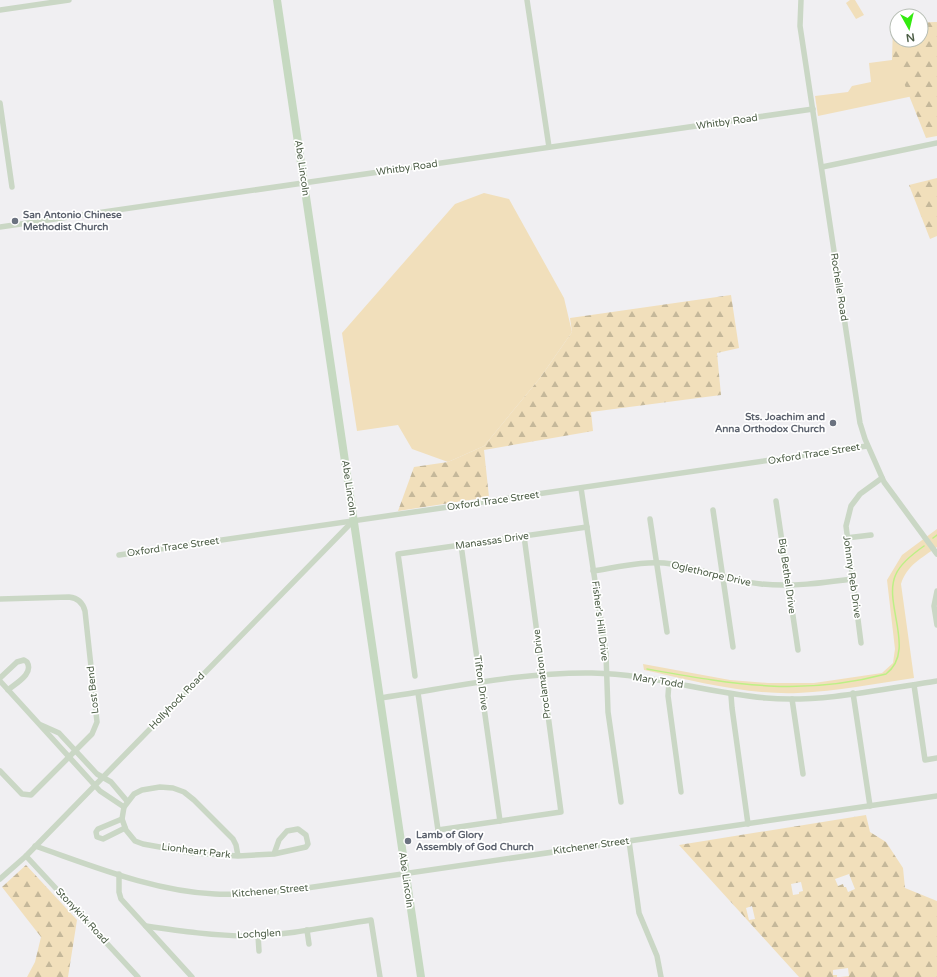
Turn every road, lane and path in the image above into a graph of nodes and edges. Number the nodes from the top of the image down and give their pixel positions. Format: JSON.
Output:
{"nodes":[{"id":1,"x":69,"y":0,"type":"edge"},
{"id":2,"x":276,"y":0,"type":"edge"},
{"id":3,"x":527,"y":0,"type":"edge"},
{"id":4,"x":800,"y":0,"type":"edge"},
{"id":5,"x":0,"y":10,"type":"edge"},
{"id":6,"x":0,"y":103,"type":"edge"},
{"id":7,"x":813,"y":109,"type":"junction"},
{"id":8,"x":937,"y":143,"type":"edge"},
{"id":9,"x":549,"y":147,"type":"junction"},
{"id":10,"x":822,"y":167,"type":"junction"},
{"id":11,"x":304,"y":183,"type":"junction"},
{"id":12,"x":12,"y":187,"type":"dead end"},
{"id":13,"x":0,"y":227,"type":"edge"},
{"id":14,"x":868,"y":446,"type":"junction"},
{"id":15,"x":882,"y":478,"type":"junction"},
{"id":16,"x":581,"y":488,"type":"junction"},
{"id":17,"x":776,"y":502,"type":"dead end"},
{"id":18,"x":713,"y":510,"type":"dead end"},
{"id":19,"x":650,"y":519,"type":"dead end"},
{"id":20,"x":354,"y":521,"type":"junction"},
{"id":21,"x":587,"y":527,"type":"junction"},
{"id":22,"x":871,"y":535,"type":"dead end"},
{"id":23,"x":524,"y":536,"type":"junction"},
{"id":24,"x":846,"y":538,"type":"junction"},
{"id":25,"x":461,"y":545,"type":"junction"},
{"id":26,"x":937,"y":554,"type":"edge"},
{"id":27,"x":119,"y":555,"type":"dead end"},
{"id":28,"x":656,"y":563,"type":"junction"},
{"id":29,"x":593,"y":571,"type":"junction"},
{"id":30,"x":724,"y":578,"type":"junction"},
{"id":31,"x":852,"y":579,"type":"junction"},
{"id":32,"x":788,"y":586,"type":"junction"},
{"id":33,"x":937,"y":591,"type":"edge"},
{"id":34,"x":0,"y":600,"type":"edge"},
{"id":35,"x":937,"y":625,"type":"edge"},
{"id":36,"x":667,"y":632,"type":"dead end"},
{"id":37,"x":862,"y":642,"type":"dead end"},
{"id":38,"x":733,"y":647,"type":"dead end"},
{"id":39,"x":798,"y":650,"type":"dead end"},
{"id":40,"x":606,"y":674,"type":"junction"},
{"id":41,"x":543,"y":675,"type":"junction"},
{"id":42,"x":415,"y":676,"type":"dead end"},
{"id":43,"x":0,"y":680,"type":"edge"},
{"id":44,"x":669,"y":682,"type":"junction"},
{"id":45,"x":937,"y":682,"type":"edge"},
{"id":46,"x":481,"y":683,"type":"junction"},
{"id":47,"x":914,"y":685,"type":"junction"},
{"id":48,"x":8,"y":690,"type":"junction"},
{"id":49,"x":418,"y":692,"type":"junction"},
{"id":50,"x":853,"y":693,"type":"junction"},
{"id":51,"x":731,"y":695,"type":"junction"},
{"id":52,"x":379,"y":698,"type":"junction"},
{"id":53,"x":792,"y":698,"type":"junction"},
{"id":54,"x":41,"y":724,"type":"junction"},
{"id":55,"x":76,"y":750,"type":"junction"},
{"id":56,"x":69,"y":757,"type":"junction"},
{"id":57,"x":937,"y":758,"type":"edge"},
{"id":58,"x":0,"y":772,"type":"edge"},
{"id":59,"x":803,"y":774,"type":"dead end"},
{"id":60,"x":103,"y":777,"type":"junction"},
{"id":61,"x":96,"y":785,"type":"junction"},
{"id":62,"x":118,"y":792,"type":"junction"},
{"id":63,"x":681,"y":792,"type":"dead end"},
{"id":64,"x":937,"y":796,"type":"edge"},
{"id":65,"x":112,"y":799,"type":"junction"},
{"id":66,"x":621,"y":802,"type":"dead end"},
{"id":67,"x":125,"y":804,"type":"junction"},
{"id":68,"x":870,"y":806,"type":"junction"},
{"id":69,"x":122,"y":819,"type":"junction"},
{"id":70,"x":500,"y":821,"type":"junction"},
{"id":71,"x":748,"y":824,"type":"junction"},
{"id":72,"x":108,"y":825,"type":"junction"},
{"id":73,"x":125,"y":828,"type":"junction"},
{"id":74,"x":111,"y":834,"type":"junction"},
{"id":75,"x":629,"y":841,"type":"junction"},
{"id":76,"x":35,"y":846,"type":"junction"},
{"id":77,"x":274,"y":854,"type":"junction"},
{"id":78,"x":26,"y":856,"type":"junction"},
{"id":79,"x":238,"y":856,"type":"junction"},
{"id":80,"x":405,"y":873,"type":"junction"},
{"id":81,"x":119,"y":874,"type":"junction"},
{"id":82,"x":0,"y":879,"type":"edge"},
{"id":83,"x":146,"y":926,"type":"junction"},
{"id":84,"x":307,"y":930,"type":"junction"},
{"id":85,"x":258,"y":935,"type":"junction"},
{"id":86,"x":309,"y":944,"type":"dead end"},
{"id":87,"x":259,"y":951,"type":"dead end"},
{"id":88,"x":138,"y":977,"type":"edge"},
{"id":89,"x":192,"y":977,"type":"edge"},
{"id":90,"x":380,"y":977,"type":"edge"},
{"id":91,"x":421,"y":977,"type":"edge"},
{"id":92,"x":661,"y":977,"type":"edge"}],
"edges":[{"from":1,"to":5,"type":"street"},
{"from":2,"to":11,"type":"street","name":"Abe Lincoln"},
{"from":3,"to":9,"type":"street"},
{"from":4,"to":7,"type":"street","name":"Rochelle Road"},
{"from":6,"to":12,"type":"street"},
{"from":7,"to":9,"type":"street","name":"Whitby Road"},
{"from":7,"to":10,"type":"street","name":"Rochelle Road"},
{"from":8,"to":10,"type":"street"},
{"from":9,"to":11,"type":"street","name":"Whitby Road"},
{"from":10,"to":14,"type":"street","name":"Rochelle Road"},
{"from":11,"to":13,"type":"street","name":"Whitby Road"},
{"from":11,"to":20,"type":"street","name":"Abe Lincoln"},
{"from":14,"to":15,"type":"street","name":"Rochelle Road"},
{"from":14,"to":16,"type":"street","name":"Oxford Trace Street"},
{"from":15,"to":24,"type":"street","name":"Johnny Reb Drive"},
{"from":15,"to":26,"type":"street","name":"Rochelle Road"},
{"from":16,"to":20,"type":"street","name":"Oxford Trace Street"},
{"from":16,"to":21,"type":"street","name":"Fisher's Hill Drive"},
{"from":17,"to":32,"type":"street","name":"Big Bethel Drive"},
{"from":18,"to":30,"type":"street"},
{"from":19,"to":28,"type":"street"},
{"from":20,"to":27,"type":"street","name":"Oxford Trace Street"},
{"from":20,"to":52,"type":"street","name":"Abe Lincoln"},
{"from":20,"to":60,"type":"street","name":"Hollyhock Road"},
{"from":21,"to":23,"type":"street","name":"Manassas Drive"},
{"from":21,"to":29,"type":"street","name":"Fisher's Hill Drive"},
{"from":22,"to":24,"type":"street"},
{"from":23,"to":25,"type":"street","name":"Manassas Drive"},
{"from":23,"to":41,"type":"street","name":"Proclamation Drive"},
{"from":24,"to":31,"type":"street","name":"Johnny Reb Drive"},
{"from":25,"to":42,"type":"street","name":"Manassas Drive"},
{"from":25,"to":46,"type":"street","name":"Tifton Drive"},
{"from":28,"to":29,"type":"street","name":"Oglethorpe Drive"},
{"from":28,"to":30,"type":"street","name":"Oglethorpe Drive"},
{"from":28,"to":36,"type":"street"},
{"from":29,"to":40,"type":"street","name":"Fisher's Hill Drive"},
{"from":30,"to":32,"type":"street","name":"Oglethorpe Drive"},
{"from":30,"to":38,"type":"street"},
{"from":31,"to":32,"type":"street","name":"Oglethorpe Drive"},
{"from":31,"to":37,"type":"street","name":"Johnny Reb Drive"},
{"from":32,"to":39,"type":"street","name":"Big Bethel Drive"},
{"from":33,"to":35,"type":"street"},
{"from":34,"to":55,"type":"street","name":"Lost Bend"},
{"from":40,"to":41,"type":"street","name":"Mary Todd"},
{"from":40,"to":44,"type":"street","name":"Mary Todd"},
{"from":40,"to":66,"type":"street","name":"Fisher's Hill Drive"},
{"from":41,"to":46,"type":"street","name":"Mary Todd"},
{"from":41,"to":70,"type":"street","name":"Proclamation Drive"},
{"from":43,"to":48,"type":"street"},
{"from":43,"to":48,"type":"street"},
{"from":44,"to":51,"type":"street","name":"Mary Todd"},
{"from":44,"to":63,"type":"street"},
{"from":45,"to":47,"type":"street","name":"Mary Todd"},
{"from":46,"to":49,"type":"street","name":"Mary Todd"},
{"from":46,"to":70,"type":"street","name":"Tifton Drive"},
{"from":47,"to":50,"type":"street","name":"Mary Todd"},
{"from":47,"to":57,"type":"street"},
{"from":48,"to":54,"type":"street"},
{"from":49,"to":52,"type":"street","name":"Mary Todd"},
{"from":49,"to":70,"type":"street"},
{"from":50,"to":53,"type":"street","name":"Mary Todd"},
{"from":50,"to":68,"type":"street"},
{"from":51,"to":53,"type":"street","name":"Mary Todd"},
{"from":51,"to":71,"type":"street"},
{"from":52,"to":80,"type":"street","name":"Abe Lincoln"},
{"from":53,"to":59,"type":"street"},
{"from":54,"to":55,"type":"street"},
{"from":54,"to":56,"type":"street"},
{"from":55,"to":56,"type":"street","name":"Lost Bend"},
{"from":55,"to":60,"type":"street"},
{"from":56,"to":58,"type":"street","name":"Lost Bend"},
{"from":56,"to":61,"type":"street"},
{"from":60,"to":61,"type":"street","name":"Hollyhock Road"},
{"from":60,"to":62,"type":"street"},
{"from":61,"to":65,"type":"street"},
{"from":61,"to":76,"type":"street","name":"Hollyhock Road"},
{"from":62,"to":65,"type":"street"},
{"from":62,"to":67,"type":"street"},
{"from":64,"to":68,"type":"street","name":"Kitchener Street"},
{"from":65,"to":67,"type":"street"},
{"from":67,"to":69,"type":"street","name":"Lionheart Park"},
{"from":67,"to":79,"type":"street"},
{"from":68,"to":71,"type":"street","name":"Kitchener Street"},
{"from":69,"to":72,"type":"street"},
{"from":69,"to":73,"type":"street","name":"Lionheart Park"},
{"from":71,"to":75,"type":"street","name":"Kitchener Street"},
{"from":72,"to":74,"type":"street"},
{"from":72,"to":74,"type":"street"},
{"from":73,"to":74,"type":"street"},
{"from":73,"to":79,"type":"street","name":"Lionheart Park"},
{"from":75,"to":80,"type":"street","name":"Kitchener Street"},
{"from":75,"to":92,"type":"street"},
{"from":76,"to":78,"type":"street","name":"Hollyhock Road"},
{"from":76,"to":81,"type":"street","name":"Kitchener Street"},
{"from":77,"to":77,"type":"street","name":"Lionheart Park"},
{"from":77,"to":79,"type":"street","name":"Lionheart Park"},
{"from":78,"to":82,"type":"street","name":"Hollyhock Road"},
{"from":78,"to":88,"type":"street","name":"Stonykirk Road"},
{"from":80,"to":81,"type":"street","name":"Kitchener Street"},
{"from":80,"to":91,"type":"street","name":"Abe Lincoln"},
{"from":81,"to":83,"type":"street"},
{"from":83,"to":85,"type":"street","name":"Lochglen"},
{"from":83,"to":89,"type":"street"},
{"from":84,"to":85,"type":"street","name":"Lochglen"},
{"from":84,"to":86,"type":"street"},
{"from":84,"to":90,"type":"street","name":"Lochglen"},
{"from":85,"to":87,"type":"street"}]}
